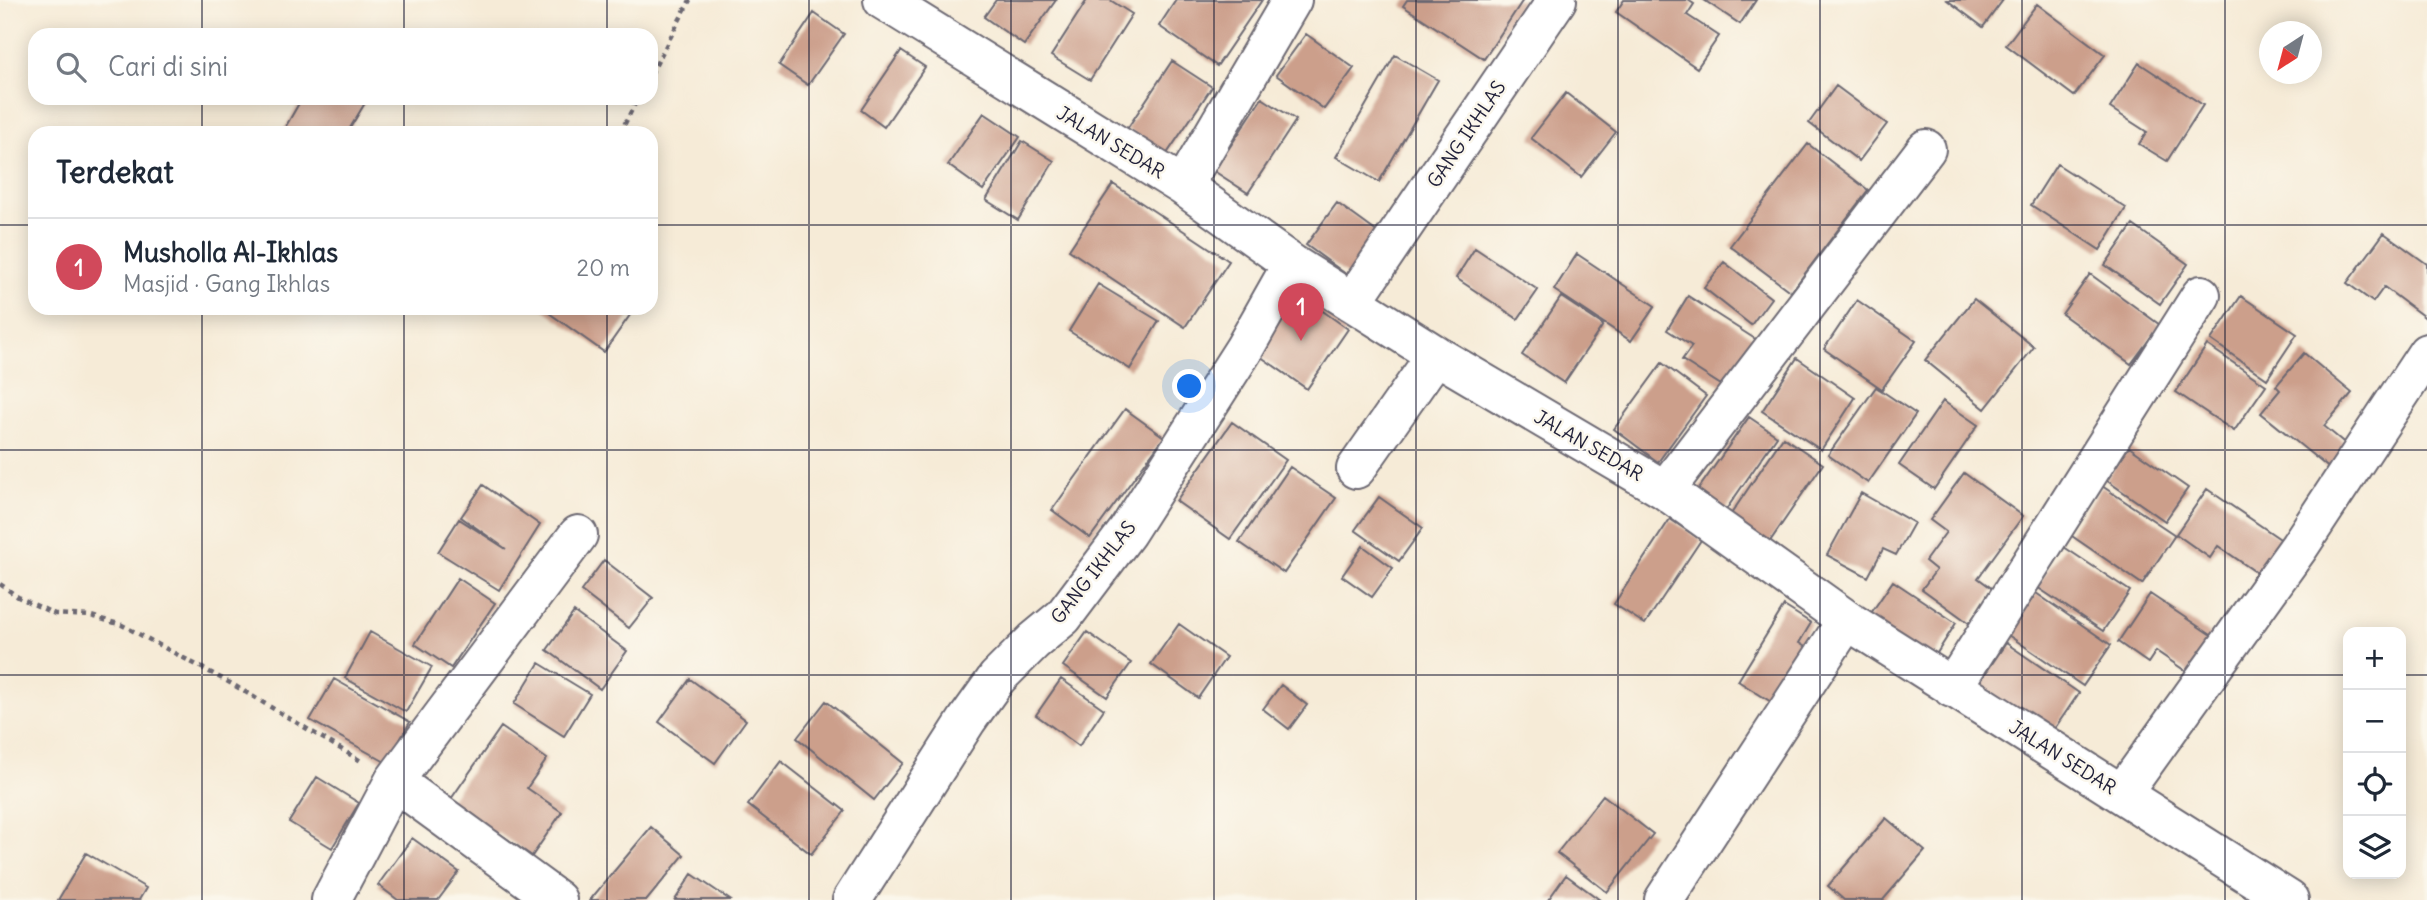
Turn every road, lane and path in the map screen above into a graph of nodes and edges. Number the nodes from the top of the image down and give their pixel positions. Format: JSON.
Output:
{"nodes":[{"id":1,"x":690,"y":0,"type":"edge"},
{"id":2,"x":883,"y":0,"type":"edge"},
{"id":3,"x":1292,"y":0,"type":"edge"},
{"id":4,"x":1557,"y":0,"type":"edge"},
{"id":5,"x":658,"y":61,"type":"edge"},
{"id":6,"x":634,"y":105,"type":"edge"},
{"id":7,"x":624,"y":126,"type":"edge"},
{"id":8,"x":1926,"y":149,"type":"dead end"},
{"id":9,"x":1183,"y":186,"type":"junction"},
{"id":10,"x":1292,"y":264,"type":"junction"},
{"id":11,"x":2202,"y":295,"type":"dead end"},
{"id":12,"x":1352,"y":302,"type":"junction"},
{"id":13,"x":2427,"y":353,"type":"edge"},
{"id":14,"x":1436,"y":355,"type":"junction"},
{"id":15,"x":1356,"y":469,"type":"dead end"},
{"id":16,"x":1665,"y":490,"type":"junction"},
{"id":17,"x":578,"y":535,"type":"dead end"},
{"id":18,"x":0,"y":584,"type":"edge"},
{"id":19,"x":1847,"y":620,"type":"junction"},
{"id":20,"x":1952,"y":688,"type":"junction"},
{"id":21,"x":394,"y":781,"type":"junction"},
{"id":22,"x":2122,"y":794,"type":"junction"},
{"id":23,"x":331,"y":900,"type":"edge"},
{"id":24,"x":557,"y":900,"type":"edge"},
{"id":25,"x":852,"y":900,"type":"edge"},
{"id":26,"x":1664,"y":900,"type":"edge"},
{"id":27,"x":2289,"y":900,"type":"edge"}],
"edges":[{"from":1,"to":5,"type":"path"},
{"from":2,"to":9,"type":"street","name":"JALAN SEDAR"},
{"from":3,"to":9,"type":"street"},
{"from":4,"to":12,"type":"street","name":"GANG IKHLAS"},
{"from":6,"to":7,"type":"path"},
{"from":8,"to":16,"type":"street"},
{"from":9,"to":10,"type":"street","name":"JALAN SEDAR"},
{"from":10,"to":12,"type":"street","name":"JALAN SEDAR"},
{"from":10,"to":25,"type":"street","name":"GANG IKHLAS"},
{"from":11,"to":20,"type":"street"},
{"from":12,"to":14,"type":"street","name":"JALAN SEDAR"},
{"from":13,"to":22,"type":"street"},
{"from":14,"to":15,"type":"street"},
{"from":14,"to":16,"type":"street","name":"JALAN SEDAR"},
{"from":16,"to":19,"type":"street","name":"JALAN SEDAR"},
{"from":17,"to":21,"type":"street"},
{"from":18,"to":21,"type":"path"},
{"from":19,"to":20,"type":"street","name":"JALAN SEDAR"},
{"from":19,"to":26,"type":"street"},
{"from":20,"to":22,"type":"street","name":"JALAN SEDAR"},
{"from":21,"to":23,"type":"street"},
{"from":21,"to":24,"type":"street"},
{"from":22,"to":27,"type":"street","name":"JALAN SEDAR"}]}
